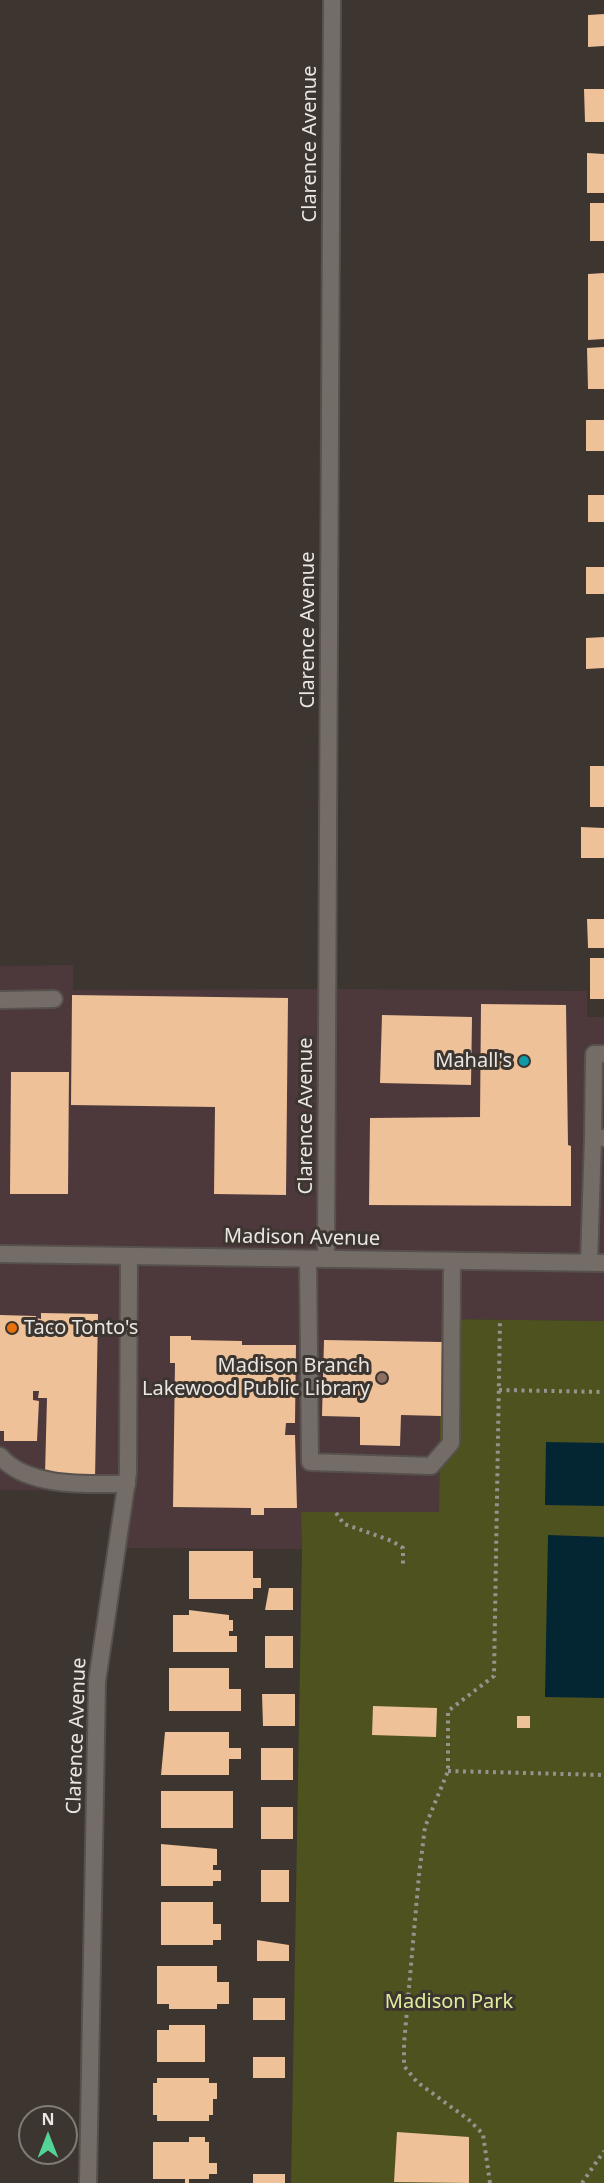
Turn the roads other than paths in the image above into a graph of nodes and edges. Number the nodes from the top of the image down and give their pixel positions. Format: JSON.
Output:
{"nodes":[{"id":1,"x":332,"y":0,"type":"edge"},
{"id":2,"x":54,"y":999,"type":"dead end"},
{"id":3,"x":0,"y":1000,"type":"edge"},
{"id":4,"x":604,"y":1054,"type":"edge"},
{"id":5,"x":599,"y":1138,"type":"edge"},
{"id":6,"x":598,"y":1189,"type":"edge"},
{"id":7,"x":0,"y":1254,"type":"edge"},
{"id":8,"x":129,"y":1256,"type":"junction"},
{"id":9,"x":308,"y":1259,"type":"junction"},
{"id":10,"x":326,"y":1259,"type":"junction"},
{"id":11,"x":452,"y":1261,"type":"junction"},
{"id":12,"x":597,"y":1263,"type":"edge"},
{"id":13,"x":0,"y":1455,"type":"edge"},
{"id":14,"x":127,"y":1484,"type":"junction"},
{"id":15,"x":88,"y":2183,"type":"edge"}],
"edges":[{"from":1,"to":10,"type":"street","name":"Clarence Avenue"},
{"from":2,"to":3,"type":"street"},
{"from":4,"to":5,"type":"street"},
{"from":5,"to":6,"type":"street"},
{"from":6,"to":12,"type":"street"},
{"from":7,"to":8,"type":"street","name":"Madison Avenue"},
{"from":8,"to":9,"type":"street","name":"Madison Avenue"},
{"from":8,"to":14,"type":"street","name":"Clarence Avenue"},
{"from":9,"to":10,"type":"street","name":"Madison Avenue"},
{"from":9,"to":11,"type":"street"},
{"from":10,"to":11,"type":"street","name":"Madison Avenue"},
{"from":11,"to":12,"type":"street","name":"Madison Avenue"},
{"from":13,"to":14,"type":"street"},
{"from":14,"to":15,"type":"street","name":"Clarence Avenue"}]}
